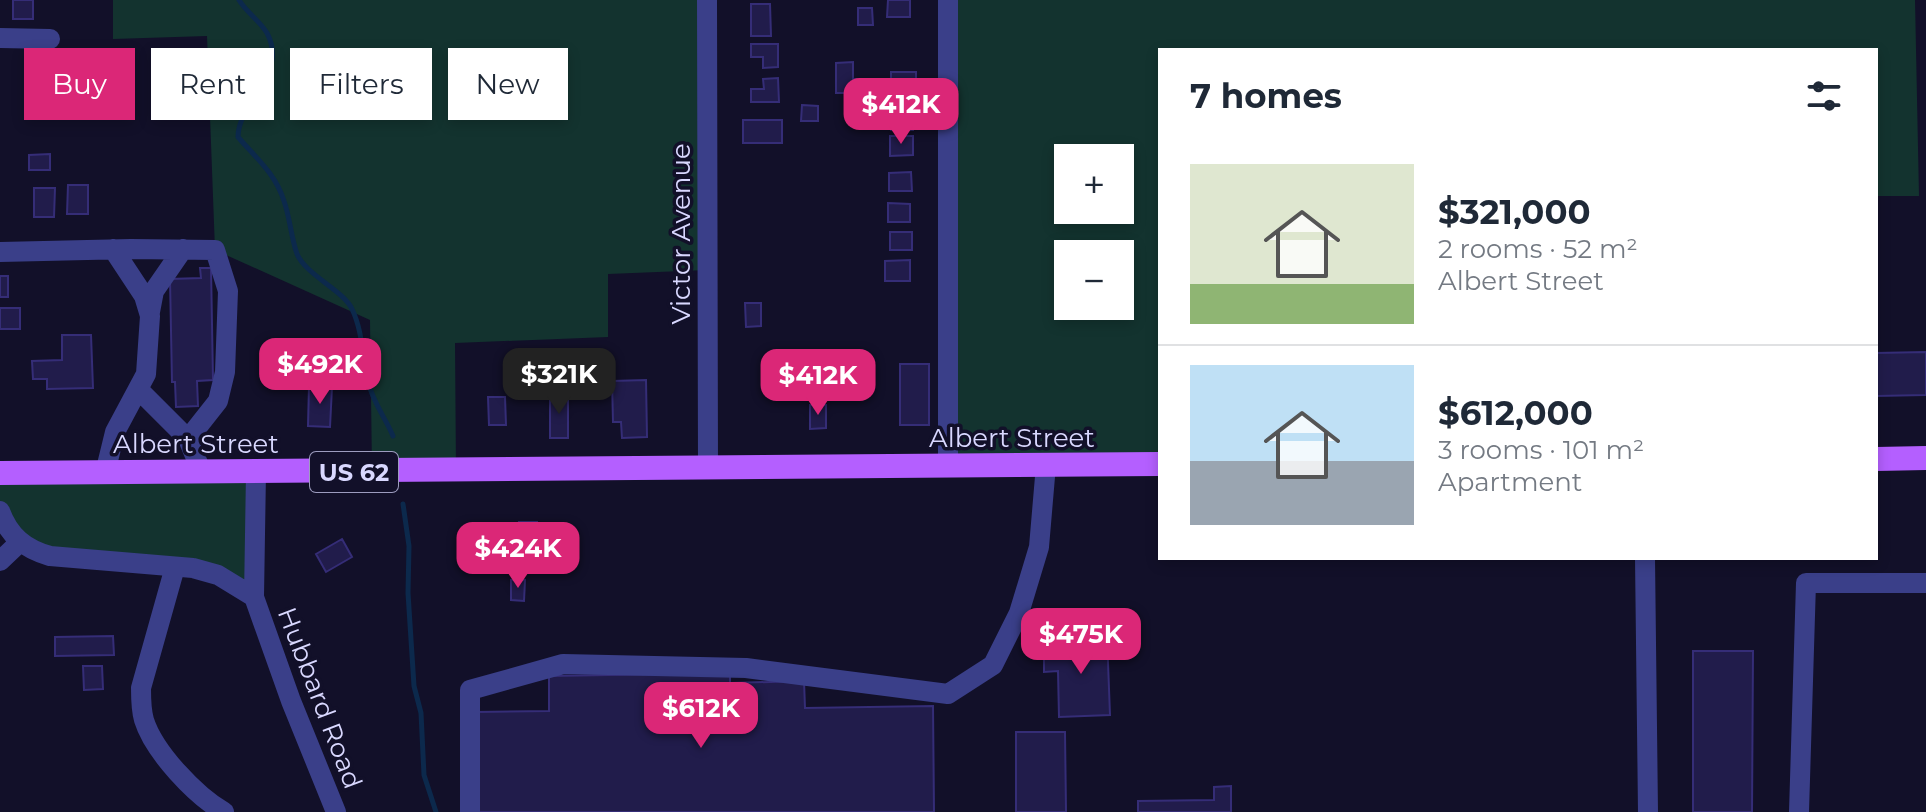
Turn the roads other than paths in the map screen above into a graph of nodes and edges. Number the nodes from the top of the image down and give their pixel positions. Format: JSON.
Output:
{"nodes":[{"id":1,"x":707,"y":0,"type":"edge"},
{"id":2,"x":948,"y":0,"type":"edge"},
{"id":3,"x":0,"y":38,"type":"edge"},
{"id":4,"x":50,"y":39,"type":"dead end"},
{"id":5,"x":113,"y":249,"type":"junction"},
{"id":6,"x":183,"y":249,"type":"junction"},
{"id":7,"x":0,"y":252,"type":"edge"},
{"id":8,"x":150,"y":316,"type":"junction"},
{"id":9,"x":138,"y":389,"type":"junction"},
{"id":10,"x":188,"y":439,"type":"junction"},
{"id":11,"x":1926,"y":458,"type":"edge"},
{"id":12,"x":1878,"y":459,"type":"edge"},
{"id":13,"x":1158,"y":464,"type":"edge"},
{"id":14,"x":1046,"y":465,"type":"junction"},
{"id":15,"x":948,"y":466,"type":"junction"},
{"id":16,"x":708,"y":468,"type":"junction"},
{"id":17,"x":256,"y":472,"type":"junction"},
{"id":18,"x":0,"y":473,"type":"edge"},
{"id":19,"x":105,"y":473,"type":"junction"},
{"id":20,"x":202,"y":473,"type":"junction"},
{"id":21,"x":0,"y":511,"type":"edge"},
{"id":22,"x":20,"y":542,"type":"junction"},
{"id":23,"x":1645,"y":560,"type":"edge"},
{"id":24,"x":0,"y":561,"type":"edge"},
{"id":25,"x":175,"y":567,"type":"junction"},
{"id":26,"x":1926,"y":583,"type":"edge"},
{"id":27,"x":254,"y":597,"type":"junction"},
{"id":28,"x":224,"y":812,"type":"edge"},
{"id":29,"x":334,"y":812,"type":"edge"},
{"id":30,"x":470,"y":812,"type":"edge"},
{"id":31,"x":1648,"y":812,"type":"edge"},
{"id":32,"x":1799,"y":812,"type":"edge"}],
"edges":[{"from":1,"to":16,"type":"street","name":"Victor Avenue"},
{"from":2,"to":15,"type":"street"},
{"from":3,"to":4,"type":"street"},
{"from":5,"to":6,"type":"street"},
{"from":5,"to":7,"type":"street"},
{"from":5,"to":8,"type":"street"},
{"from":6,"to":8,"type":"street"},
{"from":6,"to":10,"type":"street"},
{"from":8,"to":9,"type":"street"},
{"from":9,"to":10,"type":"street"},
{"from":9,"to":19,"type":"street"},
{"from":10,"to":20,"type":"street"},
{"from":11,"to":12,"type":"main road"},
{"from":13,"to":14,"type":"main road","name":"Albert Street","number":"US 62"},
{"from":14,"to":15,"type":"main road","name":"Albert Street","number":"US 62"},
{"from":14,"to":30,"type":"street"},
{"from":15,"to":16,"type":"main road","name":"Albert Street","number":"US 62"},
{"from":16,"to":17,"type":"main road","name":"Albert Street","number":"US 62"},
{"from":17,"to":20,"type":"main road","name":"Albert Street","number":"US 62"},
{"from":17,"to":27,"type":"street"},
{"from":18,"to":19,"type":"main road","name":"Albert Street","number":"US 62"},
{"from":19,"to":20,"type":"main road","name":"Albert Street","number":"US 62"},
{"from":21,"to":22,"type":"street"},
{"from":22,"to":24,"type":"street"},
{"from":22,"to":25,"type":"street","name":"Hubbard Road"},
{"from":23,"to":31,"type":"street"},
{"from":25,"to":27,"type":"street","name":"Hubbard Road"},
{"from":25,"to":28,"type":"street"},
{"from":26,"to":32,"type":"street"},
{"from":27,"to":29,"type":"street","name":"Hubbard Road"}]}
